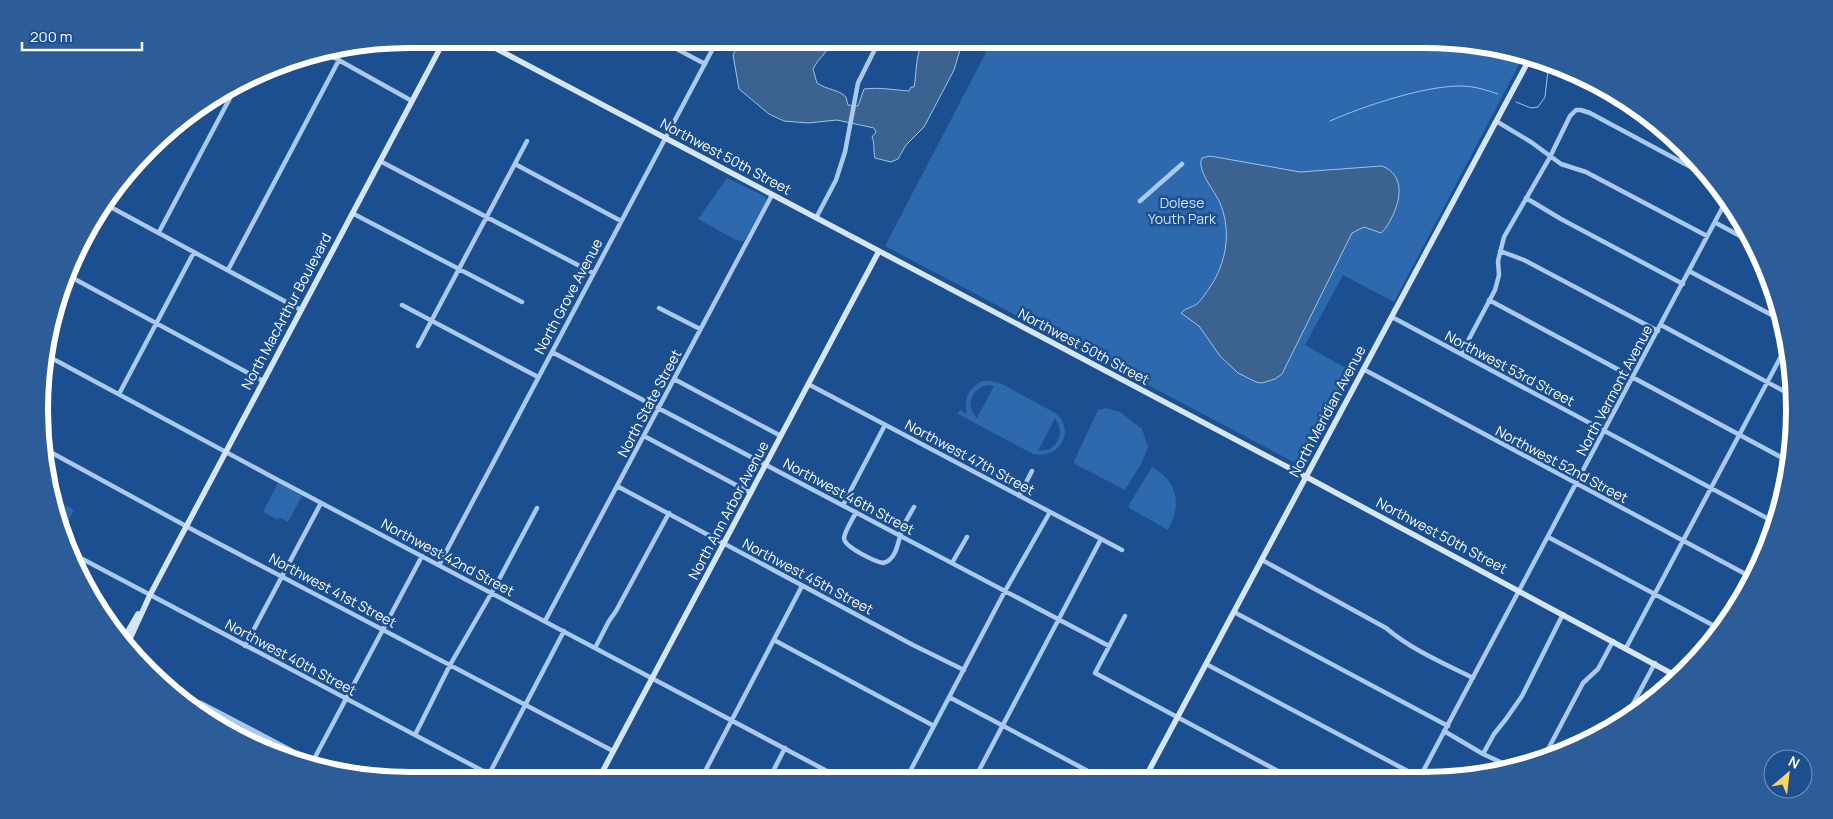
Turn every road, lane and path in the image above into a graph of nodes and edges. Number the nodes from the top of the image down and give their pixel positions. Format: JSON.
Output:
{"nodes":[{"id":1,"x":440,"y":48,"type":"edge"},
{"id":2,"x":495,"y":48,"type":"edge"},
{"id":3,"x":675,"y":48,"type":"edge"},
{"id":4,"x":713,"y":48,"type":"edge"},
{"id":5,"x":876,"y":48,"type":"edge"},
{"id":6,"x":331,"y":56,"type":"edge"},
{"id":7,"x":339,"y":60,"type":"junction"},
{"id":8,"x":1527,"y":63,"type":"edge"},
{"id":9,"x":705,"y":64,"type":"junction"},
{"id":10,"x":234,"y":93,"type":"edge"},
{"id":11,"x":412,"y":101,"type":"junction"},
{"id":12,"x":1496,"y":121,"type":"junction"},
{"id":13,"x":665,"y":138,"type":"junction"},
{"id":14,"x":527,"y":141,"type":"dead end"},
{"id":15,"x":1550,"y":157,"type":"junction"},
{"id":16,"x":380,"y":161,"type":"junction"},
{"id":17,"x":515,"y":164,"type":"junction"},
{"id":18,"x":1182,"y":164,"type":"dead end"},
{"id":19,"x":1693,"y":168,"type":"edge"},
{"id":20,"x":772,"y":194,"type":"junction"},
{"id":21,"x":1526,"y":198,"type":"junction"},
{"id":22,"x":1140,"y":201,"type":"dead end"},
{"id":23,"x":110,"y":207,"type":"edge"},
{"id":24,"x":1723,"y":207,"type":"edge"},
{"id":25,"x":352,"y":213,"type":"junction"},
{"id":26,"x":487,"y":217,"type":"junction"},
{"id":27,"x":816,"y":218,"type":"junction"},
{"id":28,"x":621,"y":221,"type":"junction"},
{"id":29,"x":1716,"y":223,"type":"junction"},
{"id":30,"x":159,"y":232,"type":"junction"},
{"id":31,"x":1707,"y":236,"type":"junction"},
{"id":32,"x":1741,"y":237,"type":"edge"},
{"id":33,"x":879,"y":251,"type":"junction"},
{"id":34,"x":1500,"y":251,"type":"junction"},
{"id":35,"x":194,"y":252,"type":"junction"},
{"id":36,"x":459,"y":269,"type":"junction"},
{"id":37,"x":228,"y":270,"type":"junction"},
{"id":38,"x":1689,"y":271,"type":"junction"},
{"id":39,"x":593,"y":273,"type":"junction"},
{"id":40,"x":73,"y":278,"type":"edge"},
{"id":41,"x":1683,"y":284,"type":"junction"},
{"id":42,"x":1489,"y":300,"type":"junction"},
{"id":43,"x":522,"y":302,"type":"dead end"},
{"id":44,"x":402,"y":305,"type":"dead end"},
{"id":45,"x":659,"y":308,"type":"dead end"},
{"id":46,"x":301,"y":310,"type":"junction"},
{"id":47,"x":1392,"y":316,"type":"junction"},
{"id":48,"x":1773,"y":317,"type":"edge"},
{"id":49,"x":432,"y":321,"type":"junction"},
{"id":50,"x":157,"y":323,"type":"junction"},
{"id":51,"x":1661,"y":325,"type":"junction"},
{"id":52,"x":700,"y":329,"type":"junction"},
{"id":53,"x":1658,"y":331,"type":"junction"},
{"id":54,"x":418,"y":346,"type":"dead end"},
{"id":55,"x":552,"y":352,"type":"junction"},
{"id":56,"x":1461,"y":354,"type":"junction"},
{"id":57,"x":1781,"y":356,"type":"edge"},
{"id":58,"x":52,"y":358,"type":"edge"},
{"id":59,"x":1364,"y":369,"type":"junction"},
{"id":60,"x":538,"y":378,"type":"junction"},
{"id":61,"x":1633,"y":378,"type":"junction"},
{"id":62,"x":674,"y":380,"type":"junction"},
{"id":63,"x":263,"y":381,"type":"junction"},
{"id":64,"x":1767,"y":382,"type":"junction"},
{"id":65,"x":808,"y":384,"type":"junction"},
{"id":66,"x":1785,"y":392,"type":"edge"},
{"id":67,"x":120,"y":394,"type":"junction"},
{"id":68,"x":659,"y":408,"type":"junction"},
{"id":69,"x":885,"y":425,"type":"junction"},
{"id":70,"x":1604,"y":431,"type":"junction"},
{"id":71,"x":1739,"y":435,"type":"junction"},
{"id":72,"x":644,"y":436,"type":"junction"},
{"id":73,"x":781,"y":436,"type":"junction"},
{"id":74,"x":226,"y":452,"type":"junction"},
{"id":75,"x":50,"y":453,"type":"edge"},
{"id":76,"x":1782,"y":458,"type":"edge"},
{"id":77,"x":766,"y":464,"type":"junction"},
{"id":78,"x":1032,"y":471,"type":"dead end"},
{"id":79,"x":1306,"y":477,"type":"junction"},
{"id":80,"x":1575,"y":484,"type":"junction"},
{"id":81,"x":617,"y":486,"type":"junction"},
{"id":82,"x":1712,"y":488,"type":"junction"},
{"id":83,"x":751,"y":493,"type":"junction"},
{"id":84,"x":1019,"y":496,"type":"junction"},
{"id":85,"x":321,"y":503,"type":"junction"},
{"id":86,"x":842,"y":505,"type":"junction"},
{"id":87,"x":914,"y":507,"type":"dead end"},
{"id":88,"x":537,"y":508,"type":"dead end"},
{"id":89,"x":856,"y":512,"type":"junction"},
{"id":90,"x":1050,"y":512,"type":"junction"},
{"id":91,"x":669,"y":513,"type":"junction"},
{"id":92,"x":1768,"y":519,"type":"edge"},
{"id":93,"x":186,"y":526,"type":"junction"},
{"id":94,"x":901,"y":536,"type":"junction"},
{"id":95,"x":967,"y":537,"type":"dead end"},
{"id":96,"x":1548,"y":537,"type":"junction"},
{"id":97,"x":1101,"y":539,"type":"junction"},
{"id":98,"x":1682,"y":541,"type":"junction"},
{"id":99,"x":724,"y":543,"type":"junction"},
{"id":100,"x":1122,"y":550,"type":"dead end"},
{"id":101,"x":422,"y":556,"type":"junction"},
{"id":102,"x":79,"y":557,"type":"edge"},
{"id":103,"x":1262,"y":560,"type":"junction"},
{"id":104,"x":952,"y":563,"type":"junction"},
{"id":105,"x":439,"y":565,"type":"junction"},
{"id":106,"x":1745,"y":575,"type":"edge"},
{"id":107,"x":282,"y":576,"type":"junction"},
{"id":108,"x":802,"y":586,"type":"junction"},
{"id":109,"x":1519,"y":590,"type":"junction"},
{"id":110,"x":1005,"y":591,"type":"junction"},
{"id":111,"x":491,"y":593,"type":"junction"},
{"id":112,"x":1654,"y":593,"type":"junction"},
{"id":113,"x":150,"y":595,"type":"junction"},
{"id":114,"x":1234,"y":612,"type":"junction"},
{"id":115,"x":1563,"y":614,"type":"junction"},
{"id":116,"x":1125,"y":616,"type":"dead end"},
{"id":117,"x":1059,"y":620,"type":"junction"},
{"id":118,"x":545,"y":621,"type":"junction"},
{"id":119,"x":1714,"y":626,"type":"edge"},
{"id":120,"x":383,"y":630,"type":"junction"},
{"id":121,"x":564,"y":631,"type":"junction"},
{"id":122,"x":126,"y":635,"type":"edge"},
{"id":123,"x":130,"y":639,"type":"edge"},
{"id":124,"x":774,"y":640,"type":"junction"},
{"id":125,"x":1613,"y":641,"type":"junction"},
{"id":126,"x":245,"y":646,"type":"junction"},
{"id":127,"x":1109,"y":646,"type":"junction"},
{"id":128,"x":595,"y":648,"type":"junction"},
{"id":129,"x":1626,"y":648,"type":"junction"},
{"id":130,"x":1655,"y":663,"type":"junction"},
{"id":131,"x":1206,"y":664,"type":"junction"},
{"id":132,"x":450,"y":665,"type":"junction"},
{"id":133,"x":964,"y":670,"type":"junction"},
{"id":134,"x":1672,"y":672,"type":"edge"},
{"id":135,"x":652,"y":678,"type":"junction"},
{"id":136,"x":1473,"y":678,"type":"junction"},
{"id":137,"x":949,"y":697,"type":"junction"},
{"id":138,"x":346,"y":699,"type":"junction"},
{"id":139,"x":195,"y":701,"type":"edge"},
{"id":140,"x":526,"y":705,"type":"junction"},
{"id":141,"x":1632,"y":705,"type":"edge"},
{"id":142,"x":1178,"y":717,"type":"junction"},
{"id":143,"x":732,"y":720,"type":"junction"},
{"id":144,"x":934,"y":726,"type":"junction"},
{"id":145,"x":1002,"y":726,"type":"junction"},
{"id":146,"x":1448,"y":726,"type":"junction"},
{"id":147,"x":1444,"y":731,"type":"junction"},
{"id":148,"x":415,"y":735,"type":"junction"},
{"id":149,"x":785,"y":748,"type":"junction"},
{"id":150,"x":1548,"y":749,"type":"edge"},
{"id":151,"x":613,"y":751,"type":"junction"},
{"id":152,"x":295,"y":753,"type":"edge"},
{"id":153,"x":1483,"y":754,"type":"junction"},
{"id":154,"x":315,"y":759,"type":"edge"},
{"id":155,"x":1503,"y":763,"type":"edge"},
{"id":156,"x":1150,"y":770,"type":"joint"},
{"id":157,"x":485,"y":772,"type":"edge"},
{"id":158,"x":490,"y":772,"type":"edge"},
{"id":159,"x":602,"y":772,"type":"edge"},
{"id":160,"x":704,"y":772,"type":"edge"},
{"id":161,"x":773,"y":772,"type":"edge"},
{"id":162,"x":828,"y":772,"type":"edge"},
{"id":163,"x":910,"y":772,"type":"edge"},
{"id":164,"x":979,"y":772,"type":"edge"},
{"id":165,"x":1090,"y":772,"type":"edge"},
{"id":166,"x":1154,"y":772,"type":"edge"},
{"id":167,"x":1280,"y":772,"type":"edge"},
{"id":168,"x":1410,"y":772,"type":"edge"},
{"id":169,"x":1422,"y":772,"type":"edge"}],
"edges":[{"from":1,"to":11,"type":"main road","name":"North MacArthur Boulevard"},
{"from":2,"to":13,"type":"main road","name":"Northwest 50th Street"},
{"from":3,"to":9,"type":"street"},
{"from":4,"to":9,"type":"street","name":"North Grove Avenue"},
{"from":5,"to":27,"type":"street"},
{"from":6,"to":7,"type":"street"},
{"from":7,"to":11,"type":"street"},
{"from":7,"to":37,"type":"street"},
{"from":8,"to":12,"type":"main road","name":"North Meridian Avenue"},
{"from":9,"to":13,"type":"street","name":"North Grove Avenue"},
{"from":10,"to":30,"type":"street"},
{"from":11,"to":16,"type":"main road","name":"North MacArthur Boulevard"},
{"from":12,"to":15,"type":"street"},
{"from":12,"to":47,"type":"main road","name":"North Meridian Avenue"},
{"from":13,"to":20,"type":"main road","name":"Northwest 50th Street"},
{"from":13,"to":28,"type":"street","name":"North Grove Avenue"},
{"from":14,"to":17,"type":"street"},
{"from":15,"to":19,"type":"street"},
{"from":15,"to":21,"type":"street"},
{"from":15,"to":31,"type":"street"},
{"from":16,"to":25,"type":"main road","name":"North MacArthur Boulevard"},
{"from":16,"to":26,"type":"street"},
{"from":17,"to":26,"type":"street"},
{"from":17,"to":28,"type":"street"},
{"from":18,"to":22,"type":"street"},
{"from":20,"to":27,"type":"main road","name":"Northwest 50th Street"},
{"from":20,"to":52,"type":"street","name":"North State Street"},
{"from":21,"to":34,"type":"street"},
{"from":21,"to":41,"type":"street"},
{"from":23,"to":30,"type":"street"},
{"from":24,"to":29,"type":"street","name":"North Vermont Avenue"},
{"from":25,"to":36,"type":"street"},
{"from":25,"to":46,"type":"main road","name":"North MacArthur Boulevard"},
{"from":26,"to":36,"type":"street"},
{"from":26,"to":39,"type":"street"},
{"from":27,"to":33,"type":"main road","name":"Northwest 50th Street"},
{"from":28,"to":39,"type":"street","name":"North Grove Avenue"},
{"from":29,"to":31,"type":"street","name":"North Vermont Avenue"},
{"from":29,"to":32,"type":"street"},
{"from":30,"to":35,"type":"street"},
{"from":31,"to":38,"type":"street","name":"North Vermont Avenue"},
{"from":33,"to":65,"type":"main road","name":"North Ann Arbor Avenue"},
{"from":33,"to":79,"type":"main road","name":"Northwest 50th Street"},
{"from":34,"to":42,"type":"street"},
{"from":34,"to":53,"type":"street"},
{"from":35,"to":37,"type":"street"},
{"from":35,"to":50,"type":"street"},
{"from":36,"to":43,"type":"street"},
{"from":36,"to":49,"type":"street"},
{"from":37,"to":46,"type":"street"},
{"from":38,"to":41,"type":"street","name":"North Vermont Avenue"},
{"from":38,"to":48,"type":"street"},
{"from":39,"to":55,"type":"street","name":"North Grove Avenue"},
{"from":40,"to":50,"type":"street"},
{"from":41,"to":51,"type":"street","name":"North Vermont Avenue"},
{"from":42,"to":56,"type":"street"},
{"from":42,"to":61,"type":"street"},
{"from":44,"to":49,"type":"street"},
{"from":45,"to":52,"type":"street"},
{"from":46,"to":63,"type":"main road","name":"North MacArthur Boulevard"},
{"from":47,"to":56,"type":"street","name":"Northwest 53rd Street"},
{"from":47,"to":59,"type":"main road","name":"North Meridian Avenue"},
{"from":49,"to":54,"type":"street"},
{"from":49,"to":60,"type":"street"},
{"from":50,"to":63,"type":"street"},
{"from":50,"to":67,"type":"street"},
{"from":51,"to":53,"type":"street","name":"North Vermont Avenue"},
{"from":51,"to":64,"type":"street"},
{"from":52,"to":62,"type":"street","name":"North State Street"},
{"from":53,"to":61,"type":"street","name":"North Vermont Avenue"},
{"from":55,"to":60,"type":"street","name":"North Grove Avenue"},
{"from":55,"to":68,"type":"street","name":"Northwest 46th Street"},
{"from":56,"to":70,"type":"street","name":"Northwest 53rd Street"},
{"from":57,"to":64,"type":"street"},
{"from":58,"to":67,"type":"street","name":"Northwest 42nd Street"},
{"from":59,"to":79,"type":"main road","name":"North Meridian Avenue"},
{"from":59,"to":80,"type":"street","name":"Northwest 52nd Street"},
{"from":60,"to":105,"type":"street","name":"North Grove Avenue"},
{"from":61,"to":70,"type":"street","name":"North Vermont Avenue"},
{"from":61,"to":71,"type":"street"},
{"from":62,"to":68,"type":"street","name":"North State Street"},
{"from":62,"to":73,"type":"street"},
{"from":63,"to":74,"type":"main road","name":"North MacArthur Boulevard"},
{"from":64,"to":66,"type":"street"},
{"from":64,"to":71,"type":"street"},
{"from":65,"to":69,"type":"street","name":"Northwest 47th Street"},
{"from":65,"to":73,"type":"main road","name":"North Ann Arbor Avenue"},
{"from":67,"to":74,"type":"street","name":"Northwest 42nd Street"},
{"from":68,"to":72,"type":"street","name":"North State Street"},
{"from":68,"to":77,"type":"street","name":"Northwest 46th Street"},
{"from":69,"to":84,"type":"street","name":"Northwest 47th Street"},
{"from":69,"to":86,"type":"street"},
{"from":70,"to":80,"type":"street","name":"North Vermont Avenue"},
{"from":70,"to":82,"type":"street","name":"Northwest 53rd Street"},
{"from":71,"to":76,"type":"street"},
{"from":71,"to":82,"type":"street"},
{"from":72,"to":81,"type":"street","name":"North State Street"},
{"from":72,"to":83,"type":"street"},
{"from":73,"to":77,"type":"main road","name":"North Ann Arbor Avenue"},
{"from":74,"to":85,"type":"street","name":"Northwest 42nd Street"},
{"from":74,"to":93,"type":"main road","name":"North MacArthur Boulevard"},
{"from":75,"to":93,"type":"street","name":"Northwest 41st Street"},
{"from":77,"to":83,"type":"main road","name":"North Ann Arbor Avenue"},
{"from":77,"to":86,"type":"street","name":"Northwest 46th Street"},
{"from":78,"to":84,"type":"street"},
{"from":79,"to":103,"type":"main road","name":"North Meridian Avenue"},
{"from":79,"to":109,"type":"main road","name":"Northwest 50th Street"},
{"from":80,"to":96,"type":"street","name":"North Vermont Avenue"},
{"from":80,"to":98,"type":"street","name":"Northwest 52nd Street"},
{"from":81,"to":91,"type":"street","name":"Northwest 45th Street"},
{"from":81,"to":118,"type":"street","name":"North State Street"},
{"from":82,"to":92,"type":"street","name":"Northwest 53rd Street"},
{"from":82,"to":98,"type":"street"},
{"from":83,"to":99,"type":"main road","name":"North Ann Arbor Avenue"},
{"from":84,"to":90,"type":"street","name":"Northwest 47th Street"},
{"from":85,"to":101,"type":"street","name":"Northwest 42nd Street"},
{"from":85,"to":107,"type":"street"},
{"from":86,"to":89,"type":"street","name":"Northwest 46th Street"},
{"from":87,"to":94,"type":"street"},
{"from":88,"to":111,"type":"street"},
{"from":89,"to":94,"type":"street","name":"Northwest 46th Street"},
{"from":89,"to":94,"type":"street"},
{"from":90,"to":97,"type":"street","name":"Northwest 47th Street"},
{"from":90,"to":110,"type":"street"},
{"from":91,"to":99,"type":"street","name":"Northwest 45th Street"},
{"from":91,"to":128,"type":"street"},
{"from":93,"to":107,"type":"street","name":"Northwest 41st Street"},
{"from":93,"to":113,"type":"main road","name":"North MacArthur Boulevard"},
{"from":94,"to":104,"type":"street","name":"Northwest 46th Street"},
{"from":95,"to":104,"type":"street"},
{"from":96,"to":109,"type":"street","name":"North Vermont Avenue"},
{"from":96,"to":112,"type":"street"},
{"from":97,"to":100,"type":"street","name":"Northwest 47th Street"},
{"from":97,"to":117,"type":"street"},
{"from":98,"to":106,"type":"street","name":"Northwest 52nd Street"},
{"from":98,"to":112,"type":"street"},
{"from":99,"to":108,"type":"street","name":"Northwest 45th Street"},
{"from":99,"to":135,"type":"main road","name":"North Ann Arbor Avenue"},
{"from":101,"to":105,"type":"street","name":"Northwest 42nd Street"},
{"from":101,"to":120,"type":"street"},
{"from":102,"to":113,"type":"street","name":"Northwest 40th Street"},
{"from":103,"to":114,"type":"main road","name":"North Meridian Avenue"},
{"from":103,"to":136,"type":"street"},
{"from":104,"to":110,"type":"street","name":"Northwest 46th Street"},
{"from":105,"to":111,"type":"street","name":"Northwest 42nd Street"},
{"from":107,"to":120,"type":"street","name":"Northwest 41st Street"},
{"from":107,"to":126,"type":"street"},
{"from":108,"to":124,"type":"street"},
{"from":108,"to":133,"type":"street","name":"Northwest 45th Street"},
{"from":109,"to":115,"type":"main road","name":"Northwest 50th Street"},
{"from":109,"to":136,"type":"street","name":"North Vermont Avenue"},
{"from":110,"to":117,"type":"street","name":"Northwest 46th Street"},
{"from":110,"to":133,"type":"street"},
{"from":111,"to":118,"type":"street","name":"Northwest 42nd Street"},
{"from":111,"to":132,"type":"street"},
{"from":112,"to":119,"type":"street"},
{"from":112,"to":129,"type":"street"},
{"from":113,"to":122,"type":"main road","name":"North MacArthur Boulevard"},
{"from":113,"to":123,"type":"main road","name":"North MacArthur Boulevard"},
{"from":113,"to":126,"type":"street","name":"Northwest 40th Street"},
{"from":114,"to":131,"type":"main road","name":"North Meridian Avenue"},
{"from":114,"to":146,"type":"street"},
{"from":115,"to":125,"type":"main road","name":"Northwest 50th Street"},
{"from":115,"to":153,"type":"street"},
{"from":116,"to":127,"type":"street"},
{"from":117,"to":127,"type":"street","name":"Northwest 46th Street"},
{"from":117,"to":145,"type":"street"},
{"from":118,"to":121,"type":"street","name":"Northwest 42nd Street"},
{"from":120,"to":132,"type":"street","name":"Northwest 41st Street"},
{"from":120,"to":138,"type":"street"},
{"from":121,"to":128,"type":"street","name":"Northwest 42nd Street"},
{"from":121,"to":140,"type":"street"},
{"from":124,"to":143,"type":"street"},
{"from":124,"to":144,"type":"street"},
{"from":125,"to":129,"type":"main road","name":"Northwest 50th Street"},
{"from":125,"to":150,"type":"street"},
{"from":126,"to":138,"type":"street","name":"Northwest 40th Street"},
{"from":127,"to":142,"type":"street"},
{"from":128,"to":135,"type":"street","name":"Northwest 42nd Street"},
{"from":129,"to":130,"type":"main road","name":"Northwest 50th Street"},
{"from":130,"to":134,"type":"main road","name":"Northwest 50th Street"},
{"from":130,"to":141,"type":"street"},
{"from":131,"to":142,"type":"main road","name":"North Meridian Avenue"},
{"from":131,"to":168,"type":"street"},
{"from":132,"to":140,"type":"street","name":"Northwest 41st Street"},
{"from":132,"to":148,"type":"street"},
{"from":133,"to":137,"type":"street"},
{"from":135,"to":143,"type":"street","name":"Northwest 42nd Street"},
{"from":135,"to":151,"type":"main road","name":"North Ann Arbor Avenue"},
{"from":136,"to":146,"type":"street","name":"North Vermont Avenue"},
{"from":137,"to":144,"type":"street"},
{"from":137,"to":145,"type":"street"},
{"from":138,"to":148,"type":"street","name":"Northwest 40th Street"},
{"from":138,"to":154,"type":"street"},
{"from":139,"to":152,"type":"street"},
{"from":140,"to":151,"type":"street","name":"Northwest 41st Street"},
{"from":140,"to":158,"type":"street"},
{"from":142,"to":156,"type":"main road","name":"North Meridian Avenue"},
{"from":142,"to":167,"type":"street"},
{"from":143,"to":149,"type":"street","name":"Northwest 42nd Street"},
{"from":143,"to":160,"type":"street"},
{"from":144,"to":163,"type":"street"},
{"from":145,"to":164,"type":"street"},
{"from":145,"to":165,"type":"street"},
{"from":146,"to":147,"type":"street","name":"North Vermont Avenue"},
{"from":147,"to":153,"type":"street"},
{"from":147,"to":169,"type":"street","name":"North Vermont Avenue"},
{"from":148,"to":157,"type":"street","name":"Northwest 40th Street"},
{"from":149,"to":161,"type":"street"},
{"from":149,"to":162,"type":"street","name":"Northwest 42nd Street"},
{"from":151,"to":159,"type":"main road","name":"North Ann Arbor Avenue"},
{"from":153,"to":155,"type":"street"},
{"from":156,"to":166,"type":"street"}]}
